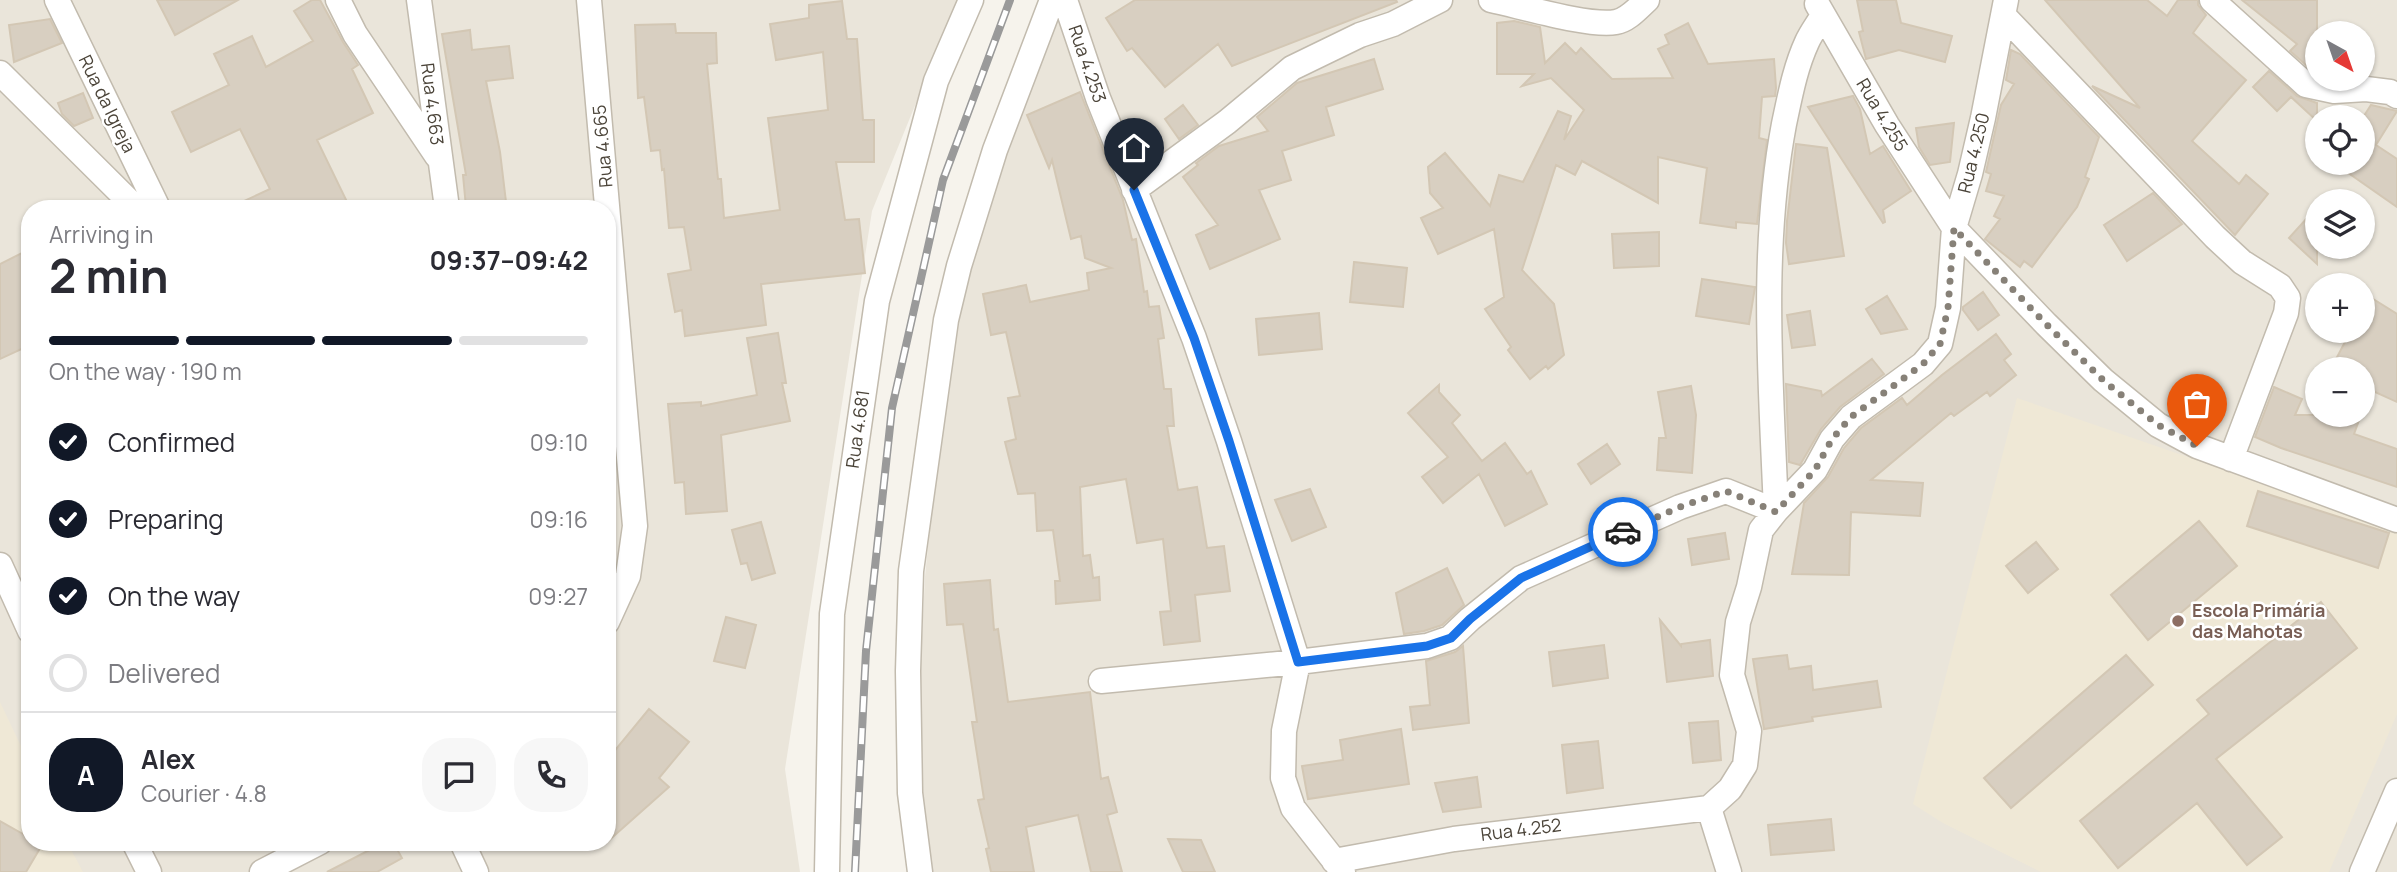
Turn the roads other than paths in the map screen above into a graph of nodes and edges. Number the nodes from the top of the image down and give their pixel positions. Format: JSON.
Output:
{"nodes":[{"id":1,"x":57,"y":0,"type":"edge"},
{"id":2,"x":338,"y":0,"type":"edge"},
{"id":3,"x":419,"y":0,"type":"edge"},
{"id":4,"x":589,"y":0,"type":"edge"},
{"id":5,"x":971,"y":0,"type":"edge"},
{"id":6,"x":1052,"y":0,"type":"edge"},
{"id":7,"x":1065,"y":0,"type":"edge"},
{"id":8,"x":1440,"y":0,"type":"edge"},
{"id":9,"x":1491,"y":0,"type":"edge"},
{"id":10,"x":1647,"y":0,"type":"edge"},
{"id":11,"x":2212,"y":0,"type":"edge"},
{"id":12,"x":1819,"y":7,"type":"edge"},
{"id":13,"x":2005,"y":8,"type":"edge"},
{"id":14,"x":0,"y":73,"type":"edge"},
{"id":15,"x":2397,"y":96,"type":"edge"},
{"id":16,"x":440,"y":161,"type":"junction"},
{"id":17,"x":1134,"y":190,"type":"junction"},
{"id":18,"x":128,"y":200,"type":"edge"},
{"id":19,"x":154,"y":200,"type":"edge"},
{"id":20,"x":446,"y":200,"type":"edge"},
{"id":21,"x":606,"y":200,"type":"edge"},
{"id":22,"x":1954,"y":228,"type":"junction"},
{"id":23,"x":616,"y":309,"type":"edge"},
{"id":24,"x":2231,"y":459,"type":"junction"},
{"id":25,"x":1776,"y":512,"type":"junction"},
{"id":26,"x":2397,"y":520,"type":"edge"},
{"id":27,"x":0,"y":565,"type":"edge"},
{"id":28,"x":616,"y":602,"type":"edge"},
{"id":29,"x":21,"y":611,"type":"edge"},
{"id":30,"x":1298,"y":662,"type":"junction"},
{"id":31,"x":1101,"y":681,"type":"dead end"},
{"id":32,"x":2397,"y":791,"type":"edge"},
{"id":33,"x":1709,"y":808,"type":"junction"},
{"id":34,"x":138,"y":851,"type":"edge"},
{"id":35,"x":303,"y":851,"type":"edge"},
{"id":36,"x":466,"y":851,"type":"edge"},
{"id":37,"x":1338,"y":866,"type":"edge"},
{"id":38,"x":149,"y":872,"type":"edge"},
{"id":39,"x":262,"y":872,"type":"edge"},
{"id":40,"x":477,"y":872,"type":"edge"},
{"id":41,"x":827,"y":872,"type":"edge"},
{"id":42,"x":920,"y":872,"type":"edge"},
{"id":43,"x":1729,"y":872,"type":"edge"},
{"id":44,"x":2362,"y":872,"type":"edge"}],
"edges":[{"from":1,"to":19,"type":"street","name":"Rua da Igreja"},
{"from":2,"to":16,"type":"street"},
{"from":3,"to":16,"type":"street","name":"Rua 4.663"},
{"from":4,"to":21,"type":"street","name":"Rua 4.665"},
{"from":5,"to":41,"type":"street","name":"Rua 4.681"},
{"from":6,"to":42,"type":"street"},
{"from":7,"to":17,"type":"street","name":"Rua 4.253"},
{"from":8,"to":17,"type":"street"},
{"from":9,"to":10,"type":"street"},
{"from":11,"to":15,"type":"street"},
{"from":12,"to":22,"type":"street","name":"Rua 4.255"},
{"from":12,"to":25,"type":"street"},
{"from":13,"to":22,"type":"street","name":"Rua 4.250"},
{"from":13,"to":24,"type":"street"},
{"from":14,"to":18,"type":"street"},
{"from":16,"to":20,"type":"street","name":"Rua 4.663"},
{"from":17,"to":30,"type":"street","name":"Rua 4.253"},
{"from":22,"to":24,"type":"street"},
{"from":22,"to":25,"type":"street","name":"Rua 4.250"},
{"from":23,"to":28,"type":"street","name":"Rua 4.665"},
{"from":24,"to":26,"type":"street"},
{"from":25,"to":30,"type":"street"},
{"from":25,"to":33,"type":"street","name":"Rua 4.250"},
{"from":27,"to":29,"type":"street"},
{"from":30,"to":31,"type":"street"},
{"from":30,"to":37,"type":"street","name":"Rua 4.253"},
{"from":32,"to":44,"type":"street"},
{"from":33,"to":37,"type":"street","name":"Rua 4.252"},
{"from":33,"to":43,"type":"street"},
{"from":34,"to":38,"type":"street"},
{"from":35,"to":39,"type":"street"},
{"from":36,"to":40,"type":"street"}]}
